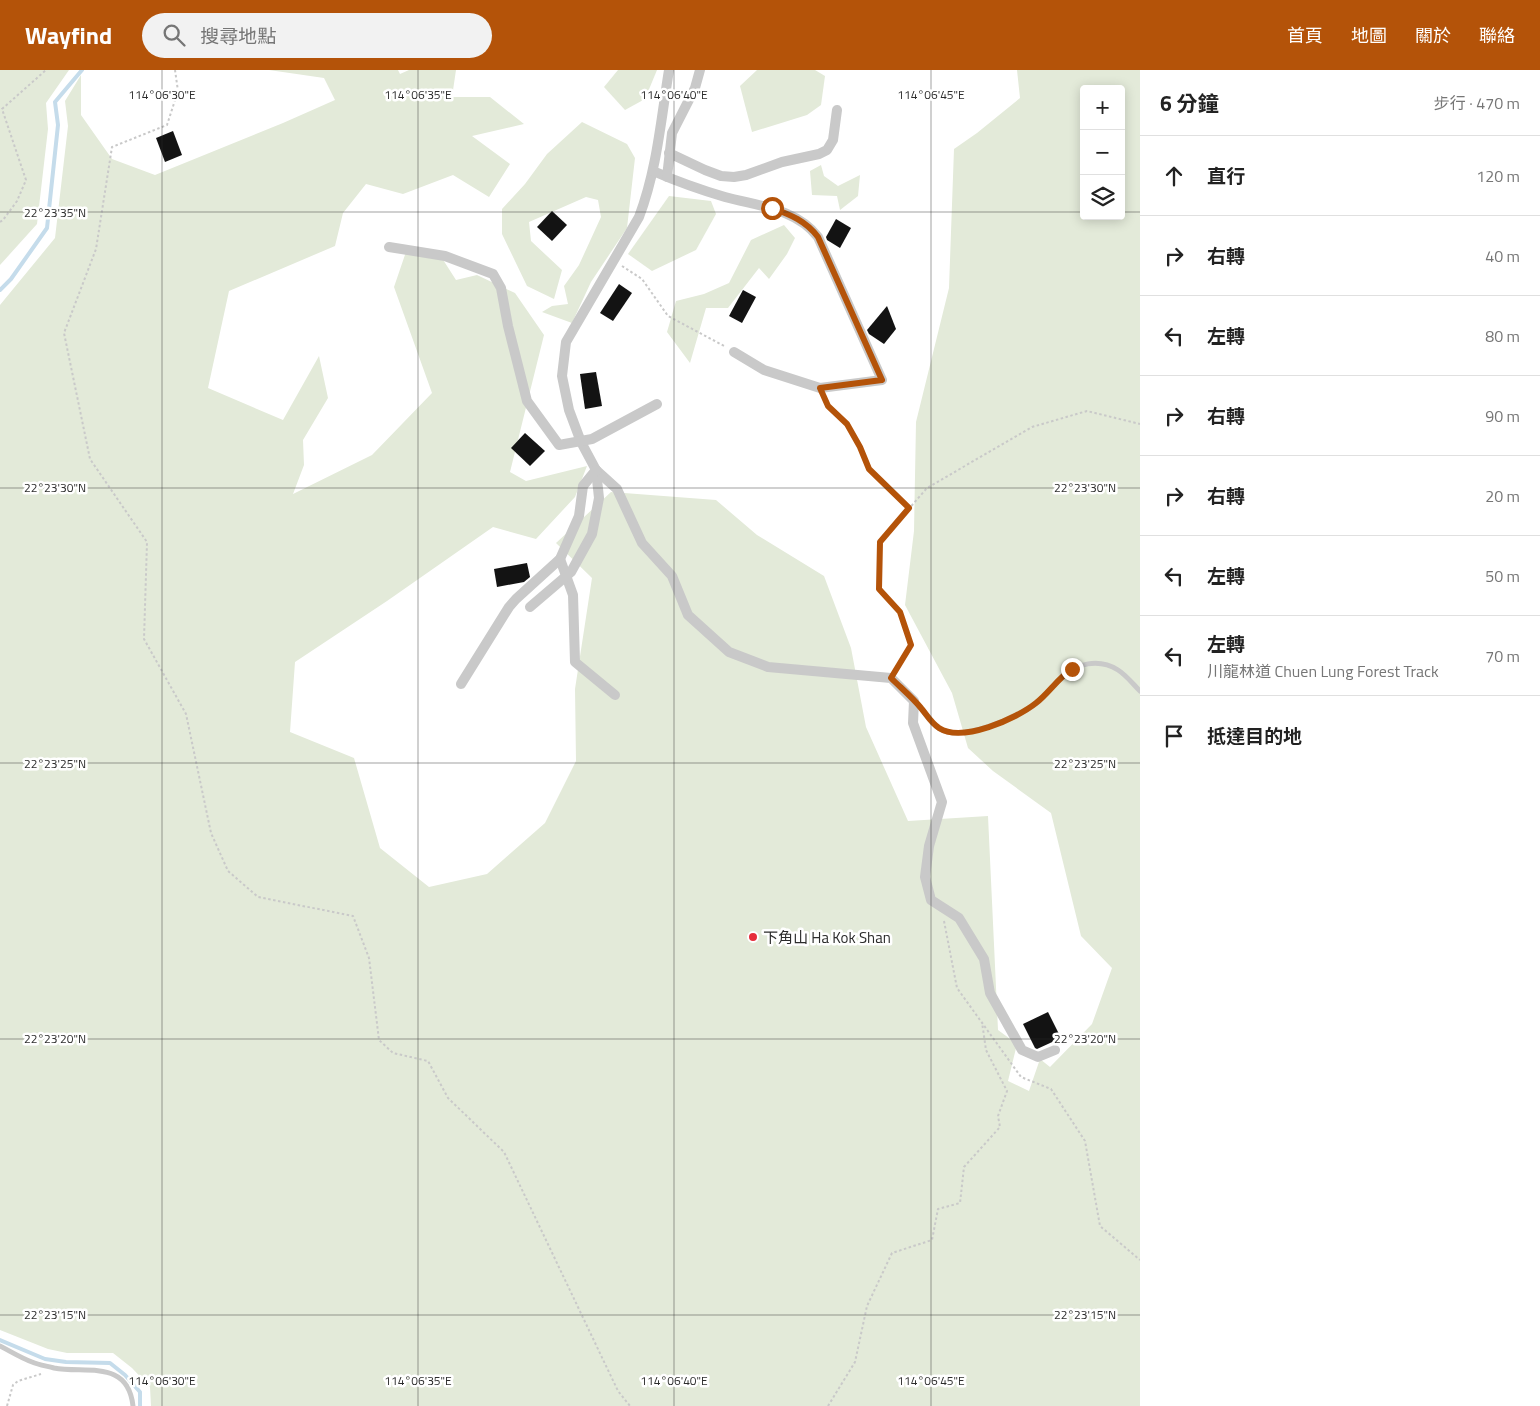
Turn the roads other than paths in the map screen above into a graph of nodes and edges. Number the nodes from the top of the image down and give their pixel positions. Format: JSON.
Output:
{"nodes":[{"id":1,"x":669,"y":70,"type":"edge"},
{"id":2,"x":700,"y":70,"type":"edge"},
{"id":3,"x":837,"y":110,"type":"dead end"},
{"id":4,"x":669,"y":153,"type":"junction"},
{"id":5,"x":653,"y":171,"type":"junction"},
{"id":6,"x":667,"y":177,"type":"junction"},
{"id":7,"x":389,"y":247,"type":"dead end"},
{"id":8,"x":734,"y":352,"type":"road end"},
{"id":9,"x":657,"y":404,"type":"dead end"},
{"id":10,"x":581,"y":442,"type":"junction"},
{"id":11,"x":596,"y":470,"type":"junction"},
{"id":12,"x":560,"y":559,"type":"junction"},
{"id":13,"x":566,"y":576,"type":"junction"},
{"id":14,"x":530,"y":607,"type":"dead end"},
{"id":15,"x":461,"y":684,"type":"dead end"},
{"id":16,"x":1140,"y":691,"type":"edge"},
{"id":17,"x":615,"y":694,"type":"dead end"},
{"id":18,"x":914,"y":701,"type":"junction"},
{"id":19,"x":1055,"y":1050,"type":"dead end"},
{"id":20,"x":0,"y":1346,"type":"edge"},
{"id":21,"x":133,"y":1406,"type":"edge"}],
"edges":[{"from":1,"to":5,"type":"street"},
{"from":2,"to":4,"type":"street"},
{"from":3,"to":4,"type":"street"},
{"from":4,"to":6,"type":"street"},
{"from":5,"to":6,"type":"street"},
{"from":5,"to":10,"type":"street"},
{"from":6,"to":8,"type":"street"},
{"from":7,"to":10,"type":"street"},
{"from":9,"to":10,"type":"street"},
{"from":10,"to":11,"type":"street"},
{"from":11,"to":12,"type":"street"},
{"from":11,"to":13,"type":"street"},
{"from":11,"to":18,"type":"street"},
{"from":12,"to":13,"type":"street"},
{"from":12,"to":15,"type":"street"},
{"from":13,"to":14,"type":"street"},
{"from":13,"to":17,"type":"street"},
{"from":16,"to":18,"type":"lane"},
{"from":18,"to":19,"type":"street"},
{"from":20,"to":21,"type":"lane"}]}
